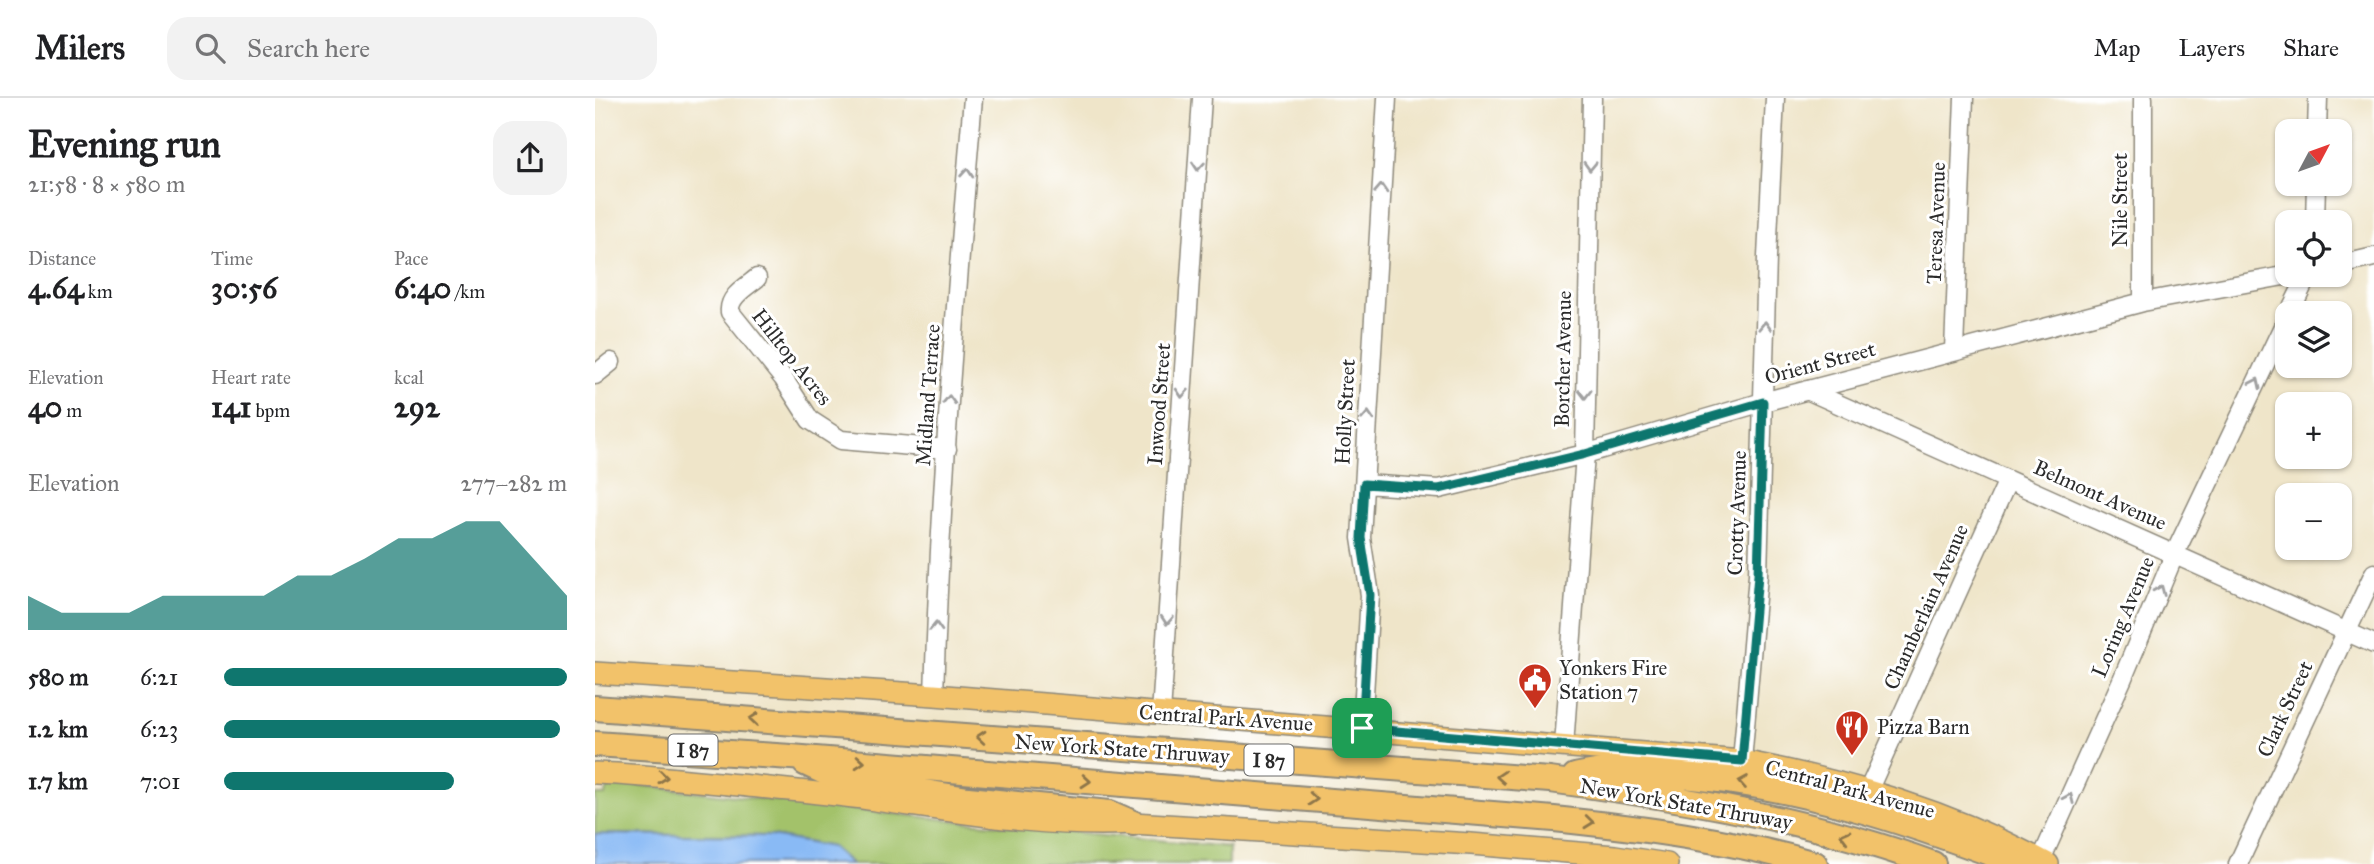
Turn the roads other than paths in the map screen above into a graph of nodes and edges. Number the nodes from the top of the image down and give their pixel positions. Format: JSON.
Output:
{"nodes":[{"id":1,"x":973,"y":98,"type":"edge"},
{"id":2,"x":1202,"y":98,"type":"edge"},
{"id":3,"x":1387,"y":98,"type":"edge"},
{"id":4,"x":1592,"y":98,"type":"edge"},
{"id":5,"x":1775,"y":98,"type":"edge"},
{"id":6,"x":1963,"y":98,"type":"edge"},
{"id":7,"x":2143,"y":98,"type":"edge"},
{"id":8,"x":2318,"y":98,"type":"edge"},
{"id":9,"x":2317,"y":119,"type":"edge"},
{"id":10,"x":2374,"y":257,"type":"edge"},
{"id":11,"x":2352,"y":262,"type":"edge"},
{"id":12,"x":757,"y":278,"type":"dead end"},
{"id":13,"x":2275,"y":278,"type":"edge"},
{"id":14,"x":2143,"y":302,"type":"junction"},
{"id":15,"x":2275,"y":342,"type":"edge"},
{"id":16,"x":1954,"y":350,"type":"junction"},
{"id":17,"x":611,"y":362,"type":"dead end"},
{"id":18,"x":595,"y":375,"type":"edge"},
{"id":19,"x":1807,"y":390,"type":"junction"},
{"id":20,"x":1763,"y":402,"type":"junction"},
{"id":21,"x":947,"y":449,"type":"junction"},
{"id":22,"x":1585,"y":454,"type":"junction"},
{"id":23,"x":2008,"y":480,"type":"junction"},
{"id":24,"x":1364,"y":484,"type":"junction"},
{"id":25,"x":2175,"y":553,"type":"junction"},
{"id":26,"x":2374,"y":573,"type":"edge"},
{"id":27,"x":2347,"y":631,"type":"junction"},
{"id":28,"x":2374,"y":644,"type":"edge"},
{"id":29,"x":595,"y":673,"type":"edge"},
{"id":30,"x":935,"y":695,"type":"junction"},
{"id":31,"x":595,"y":708,"type":"edge"},
{"id":32,"x":1161,"y":714,"type":"junction"},
{"id":33,"x":1362,"y":728,"type":"junction"},
{"id":34,"x":595,"y":744,"type":"edge"},
{"id":35,"x":1564,"y":746,"type":"junction"},
{"id":36,"x":792,"y":757,"type":"junction"},
{"id":37,"x":1742,"y":761,"type":"junction"},
{"id":38,"x":595,"y":773,"type":"edge"},
{"id":39,"x":1550,"y":780,"type":"junction"},
{"id":40,"x":1868,"y":791,"type":"junction"},
{"id":41,"x":1133,"y":823,"type":"junction"},
{"id":42,"x":2036,"y":863,"type":"edge"},
{"id":43,"x":1667,"y":864,"type":"edge"},
{"id":44,"x":1815,"y":864,"type":"edge"},
{"id":45,"x":1933,"y":864,"type":"edge"},
{"id":46,"x":2238,"y":864,"type":"edge"}],
"edges":[{"from":21,"to":1,"type":"street","name":"Midland Terrace","one_way":true},
{"from":2,"to":32,"type":"street","name":"Inwood Street","one_way":true},
{"from":24,"to":3,"type":"street","name":"Holly Street","one_way":true},
{"from":4,"to":22,"type":"street","name":"Borcher Avenue","one_way":true},
{"from":20,"to":5,"type":"street","name":"Crotty Avenue","one_way":true},
{"from":6,"to":16,"type":"street","name":"Teresa Avenue"},
{"from":7,"to":14,"type":"street","name":"Nile Street"},
{"from":8,"to":9,"type":"street"},
{"from":10,"to":11,"type":"street"},
{"from":12,"to":21,"type":"street","name":"Hilltop Acres"},
{"from":13,"to":14,"type":"street","name":"Orient Street"},
{"from":14,"to":16,"type":"street","name":"Orient Street"},
{"from":25,"to":15,"type":"street","name":"Loring Avenue","one_way":true},
{"from":16,"to":19,"type":"street","name":"Orient Street"},
{"from":17,"to":18,"type":"street"},
{"from":19,"to":20,"type":"street","name":"Orient Street"},
{"from":19,"to":23,"type":"street","name":"Belmont Avenue"},
{"from":20,"to":22,"type":"street","name":"Orient Street"},
{"from":20,"to":37,"type":"street","name":"Crotty Avenue"},
{"from":30,"to":21,"type":"street","name":"Midland Terrace","one_way":true},
{"from":22,"to":24,"type":"street","name":"Orient Street"},
{"from":22,"to":35,"type":"street","name":"Borcher Avenue"},
{"from":23,"to":25,"type":"street","name":"Belmont Avenue"},
{"from":23,"to":40,"type":"street","name":"Chamberlain Avenue"},
{"from":24,"to":33,"type":"street","name":"Holly Street"},
{"from":25,"to":27,"type":"street","name":"Belmont Avenue"},
{"from":42,"to":25,"type":"street","name":"Loring Avenue","one_way":true},
{"from":26,"to":27,"type":"street","name":"Clark Street"},
{"from":27,"to":28,"type":"street","name":"Belmont Avenue"},
{"from":27,"to":46,"type":"street","name":"Clark Street"},
{"from":29,"to":30,"type":"main road","name":"Central Park Avenue"},
{"from":30,"to":32,"type":"main road","name":"Central Park Avenue"},
{"from":39,"to":31,"type":"highway","name":"New York State Thruway","number":"I 87","one_way":true},
{"from":32,"to":33,"type":"main road","name":"Central Park Avenue"},
{"from":33,"to":35,"type":"main road","name":"Central Park Avenue"},
{"from":34,"to":36,"type":"highway","name":"New York State Thruway","number":"I 87"},
{"from":35,"to":37,"type":"main road","name":"Central Park Avenue"},
{"from":36,"to":41,"type":"highway"},
{"from":36,"to":44,"type":"highway","name":"New York State Thruway","number":"I 87","one_way":true},
{"from":37,"to":40,"type":"main road","name":"Central Park Avenue"},
{"from":38,"to":41,"type":"main road","one_way":true},
{"from":42,"to":39,"type":"highway","one_way":true},
{"from":45,"to":39,"type":"highway","name":"New York State Thruway","number":"I 87","one_way":true},
{"from":40,"to":42,"type":"main road","name":"Central Park Avenue"},
{"from":41,"to":43,"type":"main road"}]}
